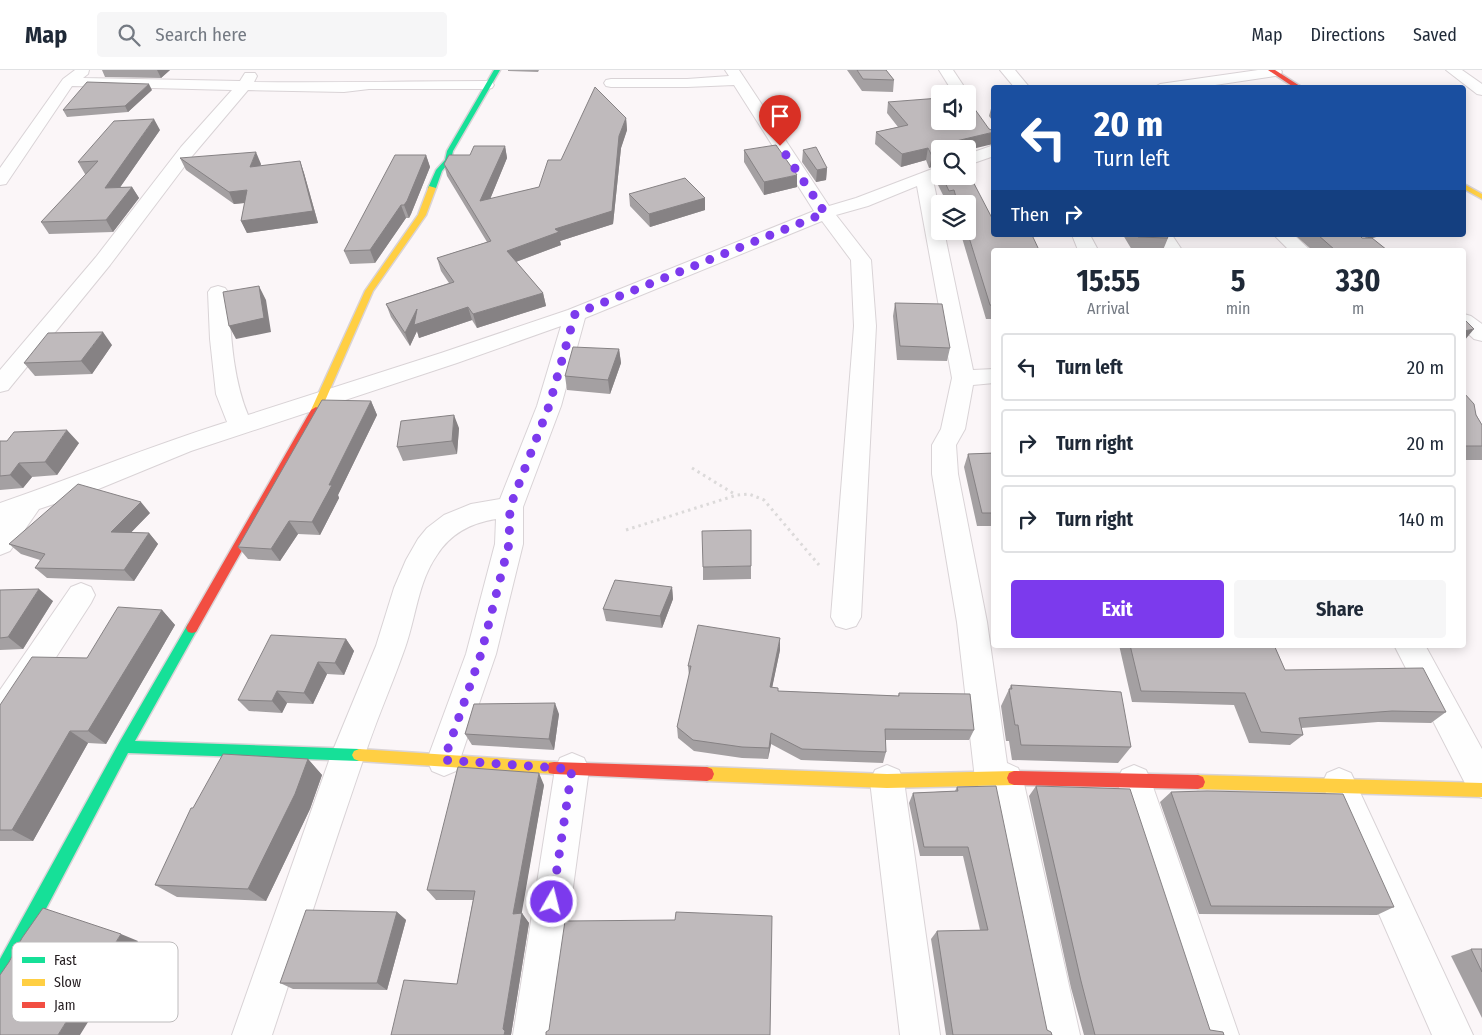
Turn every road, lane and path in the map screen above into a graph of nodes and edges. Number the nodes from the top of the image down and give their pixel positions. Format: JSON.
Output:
{"nodes":[{"id":1,"x":84,"y":70,"type":"edge"},
{"id":2,"x":254,"y":70,"type":"edge"},
{"id":3,"x":497,"y":70,"type":"edge"},
{"id":4,"x":946,"y":70,"type":"edge"},
{"id":5,"x":1007,"y":70,"type":"edge"},
{"id":6,"x":1453,"y":70,"type":"edge"},
{"id":7,"x":1273,"y":71,"type":"edge"},
{"id":8,"x":734,"y":75,"type":"edge"},
{"id":9,"x":68,"y":82,"type":"junction"},
{"id":10,"x":610,"y":83,"type":"dead end"},
{"id":11,"x":488,"y":85,"type":"junction"},
{"id":12,"x":956,"y":85,"type":"edge"},
{"id":13,"x":1020,"y":85,"type":"edge"},
{"id":14,"x":1174,"y":85,"type":"edge"},
{"id":15,"x":1295,"y":85,"type":"edge"},
{"id":16,"x":244,"y":86,"type":"junction"},
{"id":17,"x":1482,"y":91,"type":"edge"},
{"id":18,"x":991,"y":151,"type":"edge"},
{"id":19,"x":976,"y":157,"type":"edge"},
{"id":20,"x":931,"y":174,"type":"edge"},
{"id":21,"x":0,"y":180,"type":"edge"},
{"id":22,"x":934,"y":185,"type":"edge"},
{"id":23,"x":1466,"y":187,"type":"edge"},
{"id":24,"x":1482,"y":197,"type":"edge"},
{"id":25,"x":825,"y":213,"type":"junction"},
{"id":26,"x":1164,"y":237,"type":"edge"},
{"id":27,"x":1285,"y":237,"type":"edge"},
{"id":28,"x":1171,"y":248,"type":"edge"},
{"id":29,"x":1298,"y":248,"type":"edge"},
{"id":30,"x":218,"y":292,"type":"dead end"},
{"id":31,"x":575,"y":314,"type":"junction"},
{"id":32,"x":1466,"y":322,"type":"edge"},
{"id":33,"x":1482,"y":334,"type":"edge"},
{"id":34,"x":991,"y":376,"type":"edge"},
{"id":35,"x":963,"y":378,"type":"junction"},
{"id":36,"x":0,"y":386,"type":"edge"},
{"id":37,"x":322,"y":399,"type":"junction"},
{"id":38,"x":241,"y":427,"type":"junction"},
{"id":39,"x":692,"y":468,"type":"dead end"},
{"id":40,"x":737,"y":495,"type":"junction"},
{"id":41,"x":30,"y":503,"type":"junction"},
{"id":42,"x":510,"y":507,"type":"junction"},
{"id":43,"x":0,"y":514,"type":"edge"},
{"id":44,"x":626,"y":530,"type":"dead end"},
{"id":45,"x":0,"y":544,"type":"edge"},
{"id":46,"x":81,"y":595,"type":"dead end"},
{"id":47,"x":846,"y":607,"type":"joint"},
{"id":48,"x":1411,"y":648,"type":"edge"},
{"id":49,"x":0,"y":717,"type":"edge"},
{"id":50,"x":124,"y":748,"type":"junction"},
{"id":51,"x":348,"y":754,"type":"junction"},
{"id":52,"x":444,"y":760,"type":"junction"},
{"id":53,"x":572,"y":769,"type":"junction"},
{"id":54,"x":999,"y":778,"type":"junction"},
{"id":55,"x":887,"y":781,"type":"junction"},
{"id":56,"x":1134,"y":781,"type":"junction"},
{"id":57,"x":1482,"y":782,"type":"edge"},
{"id":58,"x":1339,"y":784,"type":"junction"},
{"id":59,"x":1482,"y":790,"type":"edge"},
{"id":60,"x":19,"y":942,"type":"edge"},
{"id":61,"x":12,"y":955,"type":"edge"},
{"id":62,"x":0,"y":973,"type":"edge"},
{"id":63,"x":252,"y":1035,"type":"edge"},
{"id":64,"x":533,"y":1035,"type":"edge"},
{"id":65,"x":920,"y":1035,"type":"edge"},
{"id":66,"x":1060,"y":1035,"type":"edge"},
{"id":67,"x":1219,"y":1035,"type":"edge"},
{"id":68,"x":1453,"y":1035,"type":"edge"}],
"edges":[{"from":1,"to":9,"type":"street"},
{"from":2,"to":16,"type":"street"},
{"from":3,"to":11,"type":"street"},
{"from":4,"to":12,"type":"street"},
{"from":5,"to":13,"type":"street"},
{"from":6,"to":17,"type":"street"},
{"from":7,"to":14,"type":"street"},
{"from":7,"to":15,"type":"street"},
{"from":8,"to":10,"type":"street"},
{"from":8,"to":25,"type":"street"},
{"from":9,"to":16,"type":"street"},
{"from":9,"to":21,"type":"street"},
{"from":11,"to":16,"type":"street"},
{"from":11,"to":37,"type":"street"},
{"from":16,"to":36,"type":"street"},
{"from":18,"to":19,"type":"street"},
{"from":20,"to":25,"type":"street"},
{"from":22,"to":35,"type":"street"},
{"from":23,"to":24,"type":"street"},
{"from":25,"to":31,"type":"street"},
{"from":25,"to":47,"type":"street"},
{"from":26,"to":28,"type":"street"},
{"from":27,"to":29,"type":"street"},
{"from":30,"to":38,"type":"street"},
{"from":31,"to":37,"type":"street"},
{"from":31,"to":42,"type":"street"},
{"from":32,"to":33,"type":"street"},
{"from":34,"to":35,"type":"street"},
{"from":35,"to":54,"type":"street"},
{"from":37,"to":38,"type":"street"},
{"from":37,"to":50,"type":"street"},
{"from":38,"to":41,"type":"street"},
{"from":39,"to":40,"type":"path"},
{"from":40,"to":44,"type":"path"},
{"from":40,"to":47,"type":"path"},
{"from":41,"to":43,"type":"street"},
{"from":41,"to":45,"type":"street"},
{"from":42,"to":51,"type":"street"},
{"from":42,"to":52,"type":"street"},
{"from":46,"to":49,"type":"street"},
{"from":48,"to":57,"type":"street"},
{"from":50,"to":51,"type":"street"},
{"from":50,"to":60,"type":"street"},
{"from":51,"to":52,"type":"street"},
{"from":51,"to":63,"type":"street"},
{"from":52,"to":53,"type":"street"},
{"from":53,"to":55,"type":"street"},
{"from":53,"to":64,"type":"street"},
{"from":54,"to":55,"type":"street"},
{"from":54,"to":56,"type":"street"},
{"from":54,"to":66,"type":"street"},
{"from":55,"to":65,"type":"street"},
{"from":56,"to":58,"type":"street"},
{"from":56,"to":67,"type":"street"},
{"from":58,"to":59,"type":"street"},
{"from":58,"to":68,"type":"street"},
{"from":61,"to":62,"type":"street"}]}
